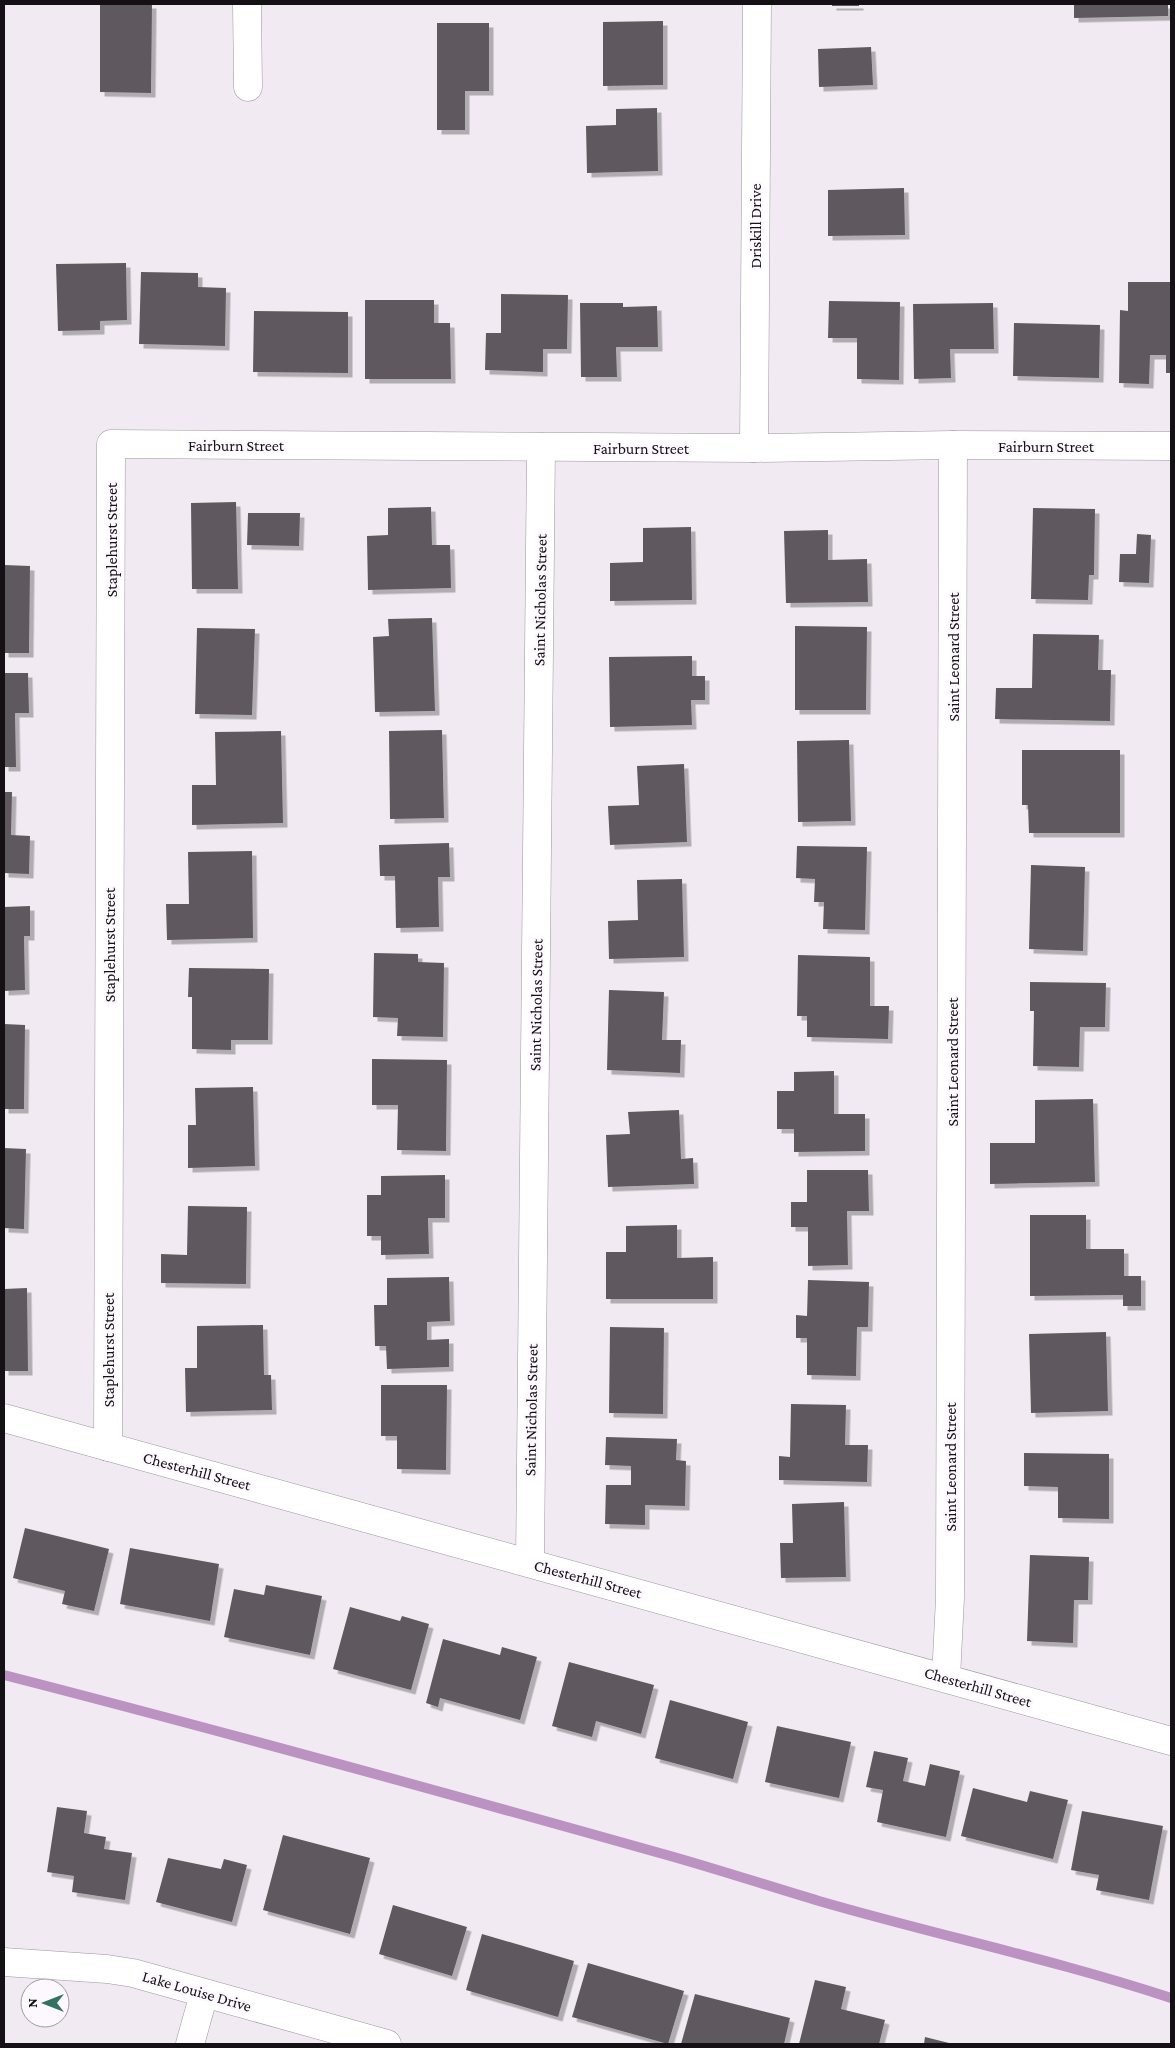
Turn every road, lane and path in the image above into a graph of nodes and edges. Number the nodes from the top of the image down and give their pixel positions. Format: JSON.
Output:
{"nodes":[{"id":1,"x":246,"y":4,"type":"edge"},
{"id":2,"x":757,"y":4,"type":"edge"},
{"id":3,"x":248,"y":86,"type":"dead end"},
{"id":4,"x":111,"y":444,"type":"joint"},
{"id":5,"x":953,"y":446,"type":"junction"},
{"id":6,"x":1171,"y":446,"type":"edge"},
{"id":7,"x":542,"y":447,"type":"junction"},
{"id":8,"x":754,"y":448,"type":"junction"},
{"id":9,"x":4,"y":1418,"type":"edge"},
{"id":10,"x":108,"y":1447,"type":"junction"},
{"id":11,"x":530,"y":1563,"type":"junction"},
{"id":12,"x":946,"y":1678,"type":"junction"},
{"id":13,"x":1171,"y":1741,"type":"edge"},
{"id":14,"x":4,"y":1962,"type":"edge"},
{"id":15,"x":204,"y":1994,"type":"junction"},
{"id":16,"x":190,"y":2044,"type":"edge"},
{"id":17,"x":387,"y":2044,"type":"edge"}],
"edges":[{"from":1,"to":3,"type":"street"},
{"from":2,"to":8,"type":"street","name":"Driskill Drive"},
{"from":4,"to":7,"type":"street","name":"Fairburn Street"},
{"from":4,"to":10,"type":"street","name":"Staplehurst Street"},
{"from":5,"to":6,"type":"street","name":"Fairburn Street"},
{"from":5,"to":8,"type":"street","name":"Fairburn Street"},
{"from":5,"to":12,"type":"street","name":"Saint Leonard Street"},
{"from":7,"to":8,"type":"street","name":"Fairburn Street"},
{"from":7,"to":11,"type":"street","name":"Saint Nicholas Street"},
{"from":9,"to":10,"type":"street","name":"Chesterhill Street"},
{"from":10,"to":11,"type":"street","name":"Chesterhill Street"},
{"from":11,"to":12,"type":"street","name":"Chesterhill Street"},
{"from":12,"to":13,"type":"street","name":"Chesterhill Street"},
{"from":14,"to":15,"type":"street","name":"Lake Louise Drive"},
{"from":15,"to":16,"type":"street"},
{"from":15,"to":17,"type":"street","name":"Lake Louise Drive"}]}
